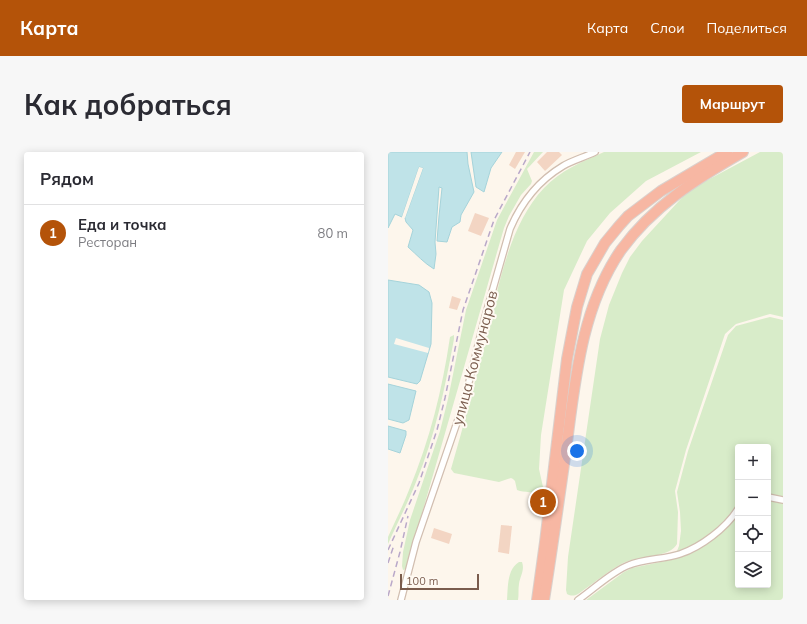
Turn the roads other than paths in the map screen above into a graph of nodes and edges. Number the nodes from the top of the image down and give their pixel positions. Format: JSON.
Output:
{"nodes":[{"id":1,"x":595,"y":152,"type":"edge"},
{"id":2,"x":727,"y":152,"type":"edge"},
{"id":3,"x":743,"y":152,"type":"edge"},
{"id":4,"x":604,"y":243,"type":"junction"},
{"id":5,"x":620,"y":252,"type":"junction"},
{"id":6,"x":771,"y":498,"type":"edge"},
{"id":7,"x":783,"y":500,"type":"edge"},
{"id":8,"x":735,"y":513,"type":"edge"},
{"id":9,"x":400,"y":600,"type":"edge"},
{"id":10,"x":537,"y":600,"type":"edge"},
{"id":11,"x":544,"y":600,"type":"edge"},
{"id":12,"x":578,"y":600,"type":"edge"}],
"edges":[{"from":1,"to":9,"type":"street","name":"улица Коммунаров"},
{"from":2,"to":4,"type":"highway"},
{"from":3,"to":5,"type":"highway"},
{"from":4,"to":5,"type":"highway"},
{"from":4,"to":10,"type":"highway"},
{"from":5,"to":11,"type":"highway"},
{"from":6,"to":7,"type":"street"},
{"from":8,"to":12,"type":"street"}]}
